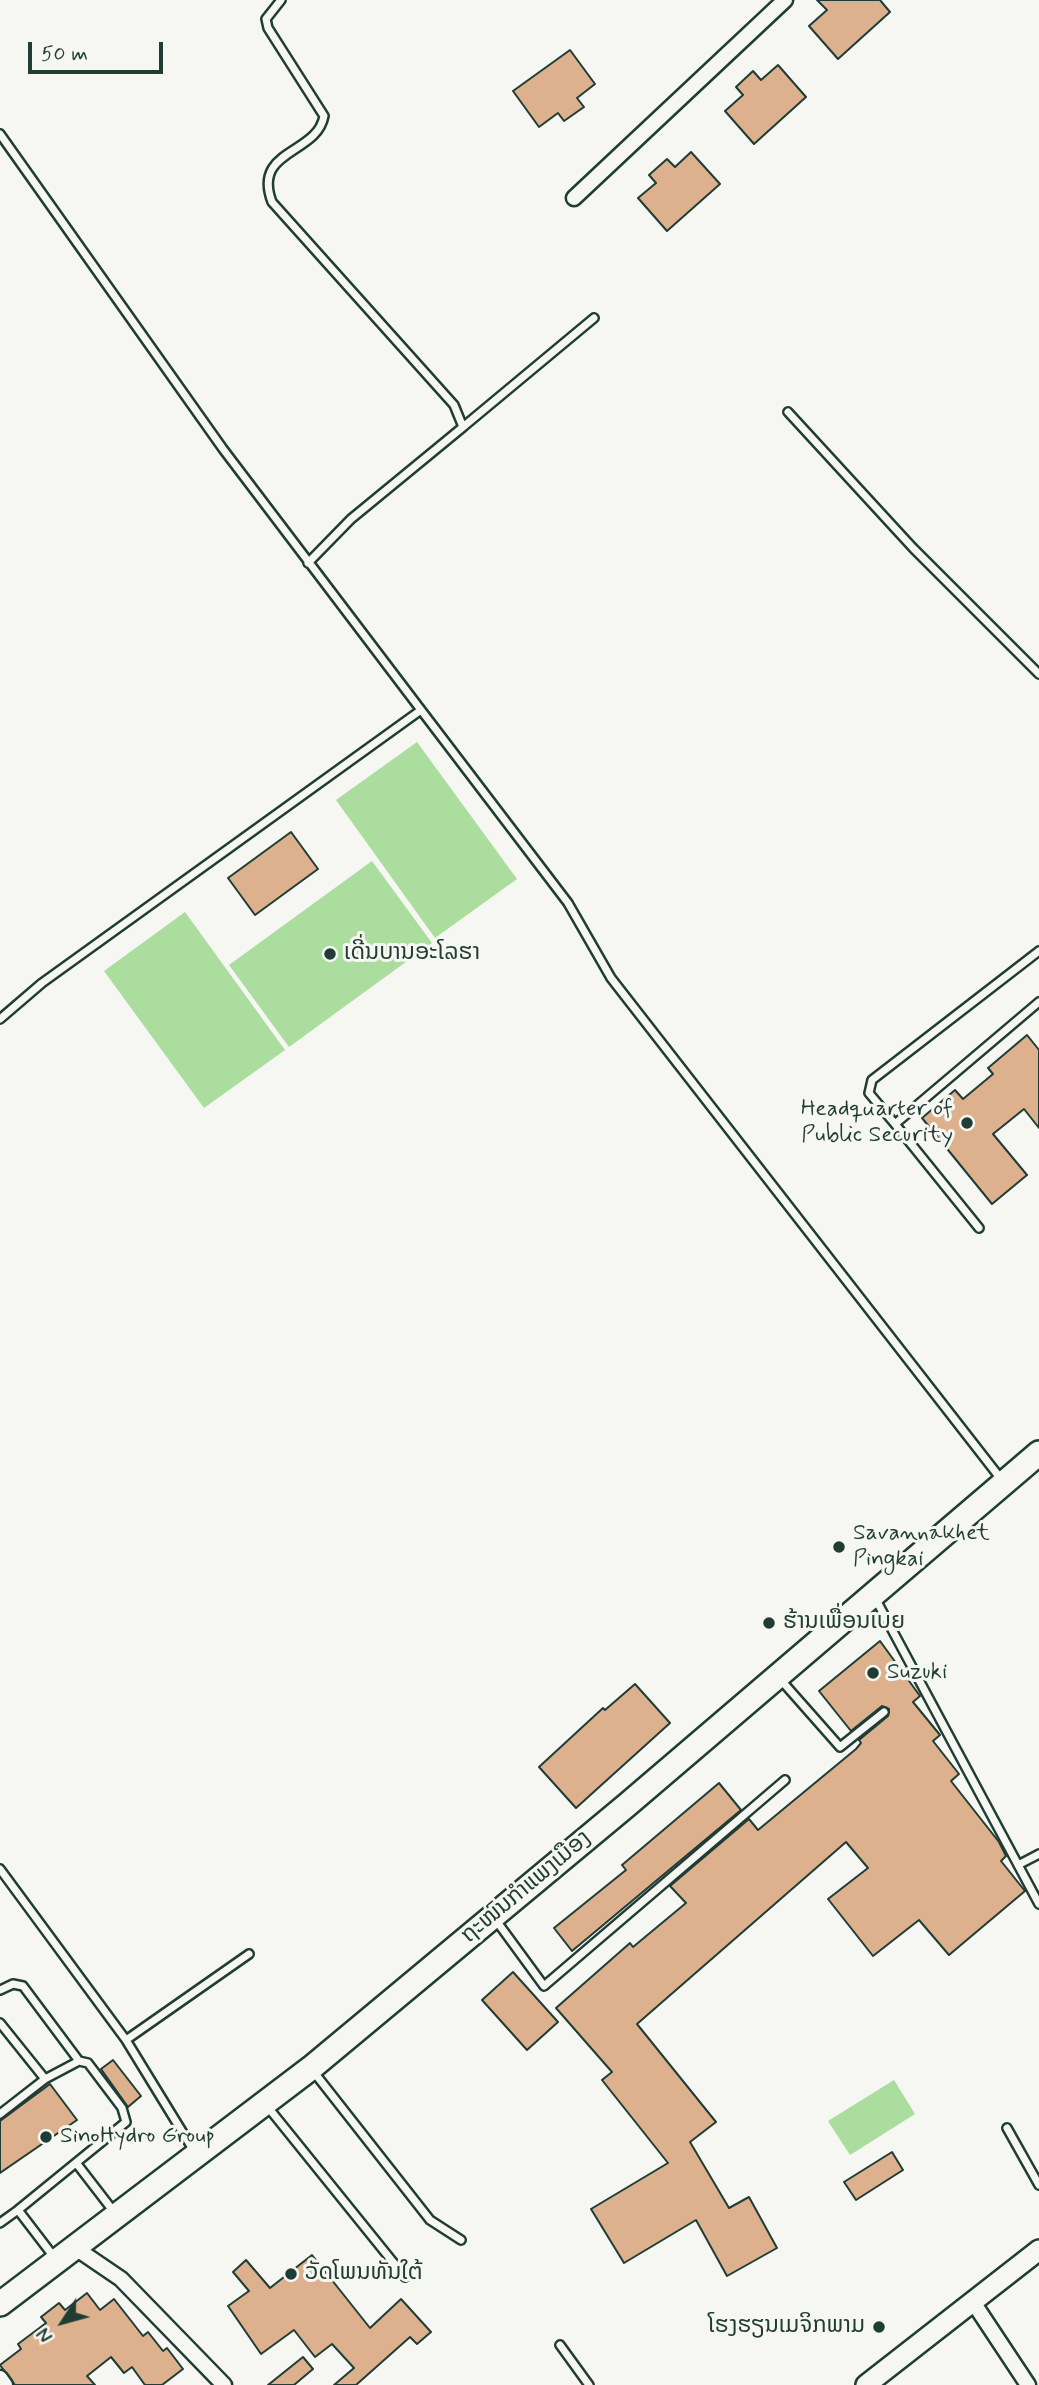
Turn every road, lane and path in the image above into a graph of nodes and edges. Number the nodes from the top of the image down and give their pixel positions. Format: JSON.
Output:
{"nodes":[{"id":1,"x":281,"y":0,"type":"edge"},
{"id":2,"x":785,"y":0,"type":"edge"},
{"id":3,"x":0,"y":134,"type":"edge"},
{"id":4,"x":574,"y":198,"type":"dead end"},
{"id":5,"x":594,"y":318,"type":"dead end"},
{"id":6,"x":788,"y":412,"type":"dead end"},
{"id":7,"x":463,"y":427,"type":"junction"},
{"id":8,"x":308,"y":563,"type":"junction"},
{"id":9,"x":1039,"y":674,"type":"edge"},
{"id":10,"x":421,"y":710,"type":"junction"},
{"id":11,"x":1039,"y":951,"type":"edge"},
{"id":12,"x":1039,"y":1002,"type":"edge"},
{"id":13,"x":0,"y":1019,"type":"edge"},
{"id":14,"x":895,"y":1124,"type":"junction"},
{"id":15,"x":979,"y":1228,"type":"dead end"},
{"id":16,"x":1039,"y":1453,"type":"edge"},
{"id":17,"x":1004,"y":1483,"type":"junction"},
{"id":18,"x":873,"y":1594,"type":"junction"},
{"id":19,"x":777,"y":1676,"type":"junction"},
{"id":20,"x":884,"y":1712,"type":"dead end"},
{"id":21,"x":785,"y":1780,"type":"dead end"},
{"id":22,"x":1039,"y":1854,"type":"edge"},
{"id":23,"x":1017,"y":1865,"type":"junction"},
{"id":24,"x":0,"y":1869,"type":"edge"},
{"id":25,"x":1039,"y":1904,"type":"edge"},
{"id":26,"x":493,"y":1916,"type":"junction"},
{"id":27,"x":249,"y":1954,"type":"dead end"},
{"id":28,"x":0,"y":1990,"type":"edge"},
{"id":29,"x":0,"y":2023,"type":"edge"},
{"id":30,"x":126,"y":2040,"type":"junction"},
{"id":31,"x":79,"y":2061,"type":"junction"},
{"id":32,"x":311,"y":2068,"type":"junction"},
{"id":33,"x":45,"y":2079,"type":"junction"},
{"id":34,"x":264,"y":2102,"type":"junction"},
{"id":35,"x":0,"y":2114,"type":"edge"},
{"id":36,"x":1007,"y":2128,"type":"dead end"},
{"id":37,"x":197,"y":2155,"type":"junction"},
{"id":38,"x":77,"y":2164,"type":"junction"},
{"id":39,"x":1039,"y":2185,"type":"edge"},
{"id":40,"x":18,"y":2210,"type":"junction"},
{"id":41,"x":117,"y":2215,"type":"junction"},
{"id":42,"x":0,"y":2223,"type":"edge"},
{"id":43,"x":461,"y":2239,"type":"dead end"},
{"id":44,"x":1039,"y":2250,"type":"edge"},
{"id":45,"x":65,"y":2254,"type":"junction"},
{"id":46,"x":405,"y":2277,"type":"dead end"},
{"id":47,"x":973,"y":2302,"type":"junction"},
{"id":48,"x":0,"y":2304,"type":"edge"},
{"id":49,"x":560,"y":2345,"type":"dead end"},
{"id":50,"x":0,"y":2378,"type":"edge"},
{"id":51,"x":5,"y":2385,"type":"edge"},
{"id":52,"x":224,"y":2385,"type":"edge"},
{"id":53,"x":590,"y":2385,"type":"edge"},
{"id":54,"x":866,"y":2385,"type":"edge"},
{"id":55,"x":1028,"y":2385,"type":"edge"}],
"edges":[{"from":1,"to":7,"type":"lane"},
{"from":2,"to":4,"type":"street"},
{"from":3,"to":8,"type":"lane"},
{"from":5,"to":7,"type":"lane"},
{"from":6,"to":9,"type":"lane"},
{"from":7,"to":8,"type":"lane"},
{"from":8,"to":10,"type":"lane"},
{"from":10,"to":13,"type":"lane"},
{"from":10,"to":17,"type":"lane"},
{"from":11,"to":14,"type":"lane"},
{"from":12,"to":14,"type":"lane"},
{"from":14,"to":15,"type":"lane"},
{"from":16,"to":17,"type":"main road","name":"ຖະໜົນກຳແພງເມືອງ"},
{"from":17,"to":18,"type":"main road","name":"ຖະໜົນກຳແພງເມືອງ"},
{"from":18,"to":19,"type":"main road","name":"ຖະໜົນກຳແພງເມືອງ"},
{"from":18,"to":23,"type":"lane"},
{"from":19,"to":20,"type":"lane"},
{"from":19,"to":26,"type":"main road","name":"ຖະໜົນກຳແພງເມືອງ"},
{"from":21,"to":26,"type":"lane"},
{"from":22,"to":23,"type":"lane"},
{"from":23,"to":25,"type":"lane"},
{"from":24,"to":30,"type":"lane"},
{"from":26,"to":32,"type":"main road","name":"ຖະໜົນກຳແພງເມືອງ"},
{"from":27,"to":30,"type":"lane"},
{"from":28,"to":31,"type":"lane"},
{"from":29,"to":33,"type":"lane"},
{"from":30,"to":37,"type":"lane"},
{"from":31,"to":33,"type":"lane"},
{"from":31,"to":38,"type":"lane"},
{"from":32,"to":34,"type":"main road","name":"ຖະໜົນກຳແພງເມືອງ"},
{"from":32,"to":43,"type":"lane"},
{"from":33,"to":35,"type":"lane"},
{"from":34,"to":37,"type":"main road","name":"ຖະໜົນກຳແພງເມືອງ"},
{"from":34,"to":46,"type":"lane"},
{"from":36,"to":39,"type":"lane"},
{"from":37,"to":41,"type":"main road","name":"ຖະໜົນກຳແພງເມືອງ"},
{"from":38,"to":40,"type":"lane"},
{"from":38,"to":41,"type":"lane"},
{"from":40,"to":42,"type":"lane"},
{"from":40,"to":45,"type":"lane"},
{"from":41,"to":45,"type":"main road","name":"ຖະໜົນກຳແພງເມືອງ"},
{"from":44,"to":47,"type":"street"},
{"from":45,"to":48,"type":"main road","name":"ຖະໜົນກຳແພງເມືອງ"},
{"from":45,"to":52,"type":"street"},
{"from":47,"to":54,"type":"street"},
{"from":47,"to":55,"type":"street"},
{"from":49,"to":53,"type":"lane"},
{"from":50,"to":51,"type":"street"}]}
